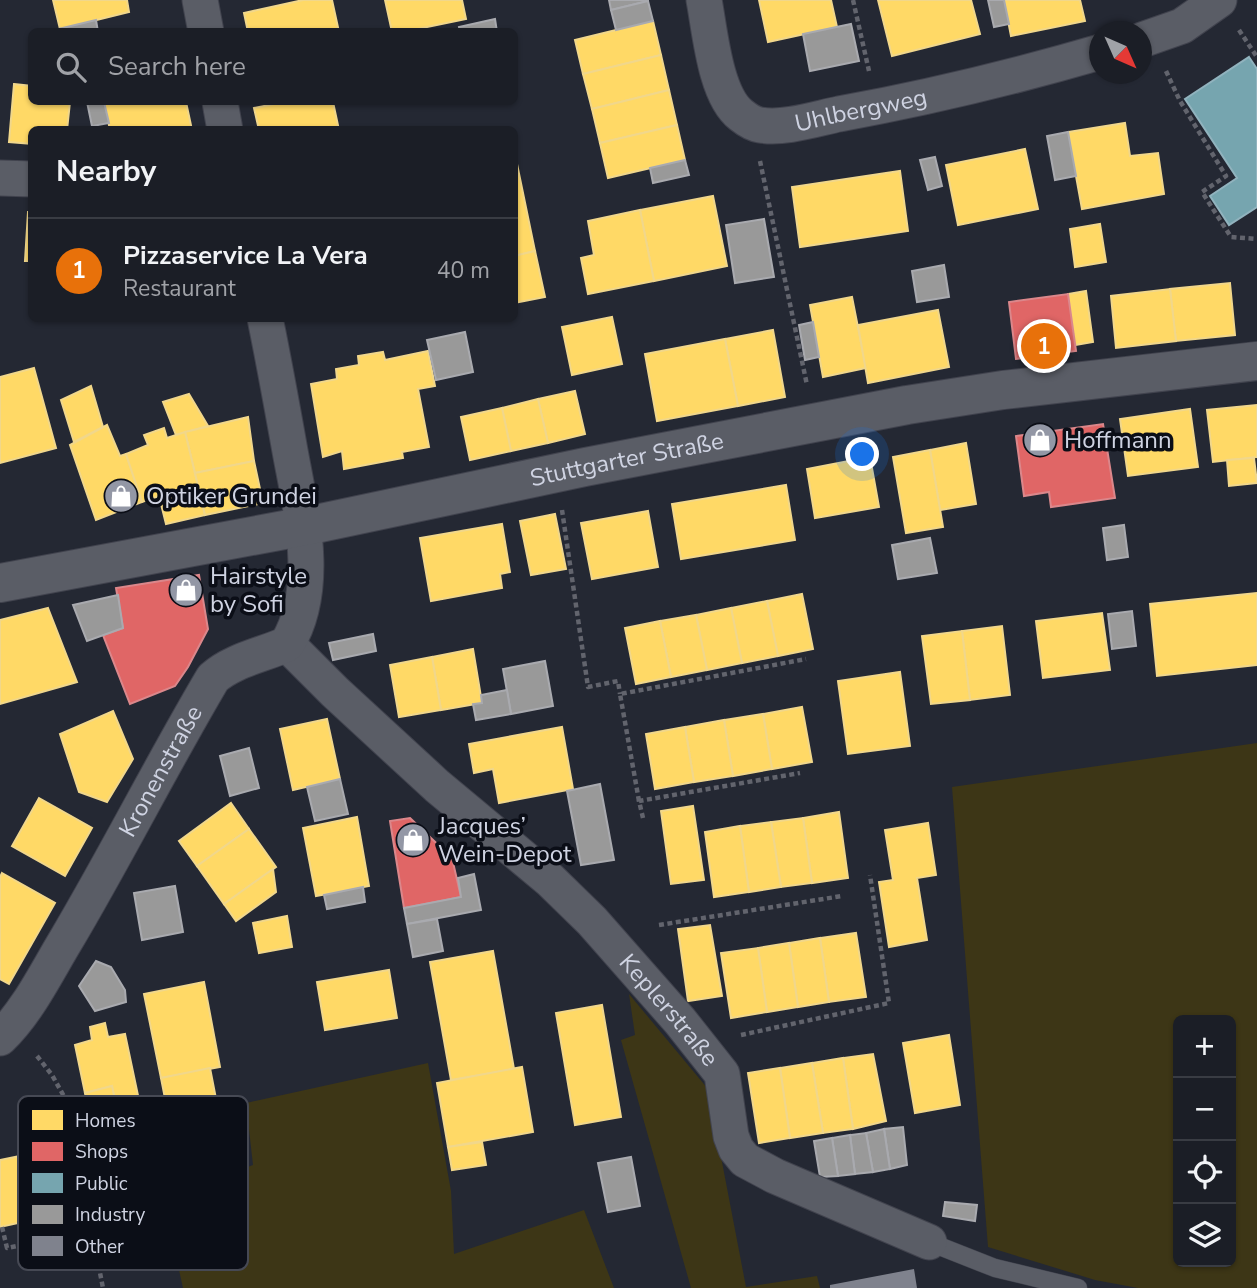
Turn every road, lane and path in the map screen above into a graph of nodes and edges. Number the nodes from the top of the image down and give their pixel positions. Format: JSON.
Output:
{"nodes":[{"id":1,"x":200,"y":0,"type":"edge"},
{"id":2,"x":704,"y":0,"type":"edge"},
{"id":3,"x":853,"y":0,"type":"edge"},
{"id":4,"x":1226,"y":12,"type":"edge"},
{"id":5,"x":205,"y":28,"type":"edge"},
{"id":6,"x":1152,"y":36,"type":"edge"},
{"id":7,"x":1089,"y":55,"type":"edge"},
{"id":8,"x":1257,"y":57,"type":"edge"},
{"id":9,"x":1164,"y":68,"type":"dead end"},
{"id":10,"x":220,"y":105,"type":"edge"},
{"id":11,"x":877,"y":107,"type":"junction"},
{"id":12,"x":224,"y":126,"type":"edge"},
{"id":13,"x":759,"y":153,"type":"dead end"},
{"id":14,"x":0,"y":178,"type":"edge"},
{"id":15,"x":28,"y":178,"type":"edge"},
{"id":16,"x":1257,"y":239,"type":"edge"},
{"id":17,"x":266,"y":322,"type":"edge"},
{"id":18,"x":1257,"y":361,"type":"edge"},
{"id":19,"x":807,"y":390,"type":"dead end"},
{"id":20,"x":561,"y":500,"type":"dead end"},
{"id":21,"x":304,"y":525,"type":"junction"},
{"id":22,"x":0,"y":583,"type":"edge"},
{"id":23,"x":287,"y":644,"type":"junction"},
{"id":24,"x":806,"y":659,"type":"dead end"},
{"id":25,"x":620,"y":694,"type":"junction"},
{"id":26,"x":800,"y":773,"type":"dead end"},
{"id":27,"x":639,"y":801,"type":"junction"},
{"id":28,"x":643,"y":818,"type":"dead end"},
{"id":29,"x":870,"y":875,"type":"dead end"},
{"id":30,"x":842,"y":896,"type":"dead end"},
{"id":31,"x":659,"y":925,"type":"dead end"},
{"id":32,"x":14,"y":1043,"type":"edge"},
{"id":33,"x":699,"y":1044,"type":"junction"},
{"id":34,"x":64,"y":1096,"type":"edge"},
{"id":35,"x":2,"y":1227,"type":"edge"},
{"id":36,"x":929,"y":1242,"type":"joint"},
{"id":37,"x":18,"y":1246,"type":"edge"},
{"id":38,"x":100,"y":1270,"type":"edge"},
{"id":39,"x":103,"y":1288,"type":"edge"},
{"id":40,"x":1078,"y":1288,"type":"edge"}],
"edges":[{"from":1,"to":5,"type":"street"},
{"from":2,"to":11,"type":"street","name":"Uhlbergweg"},
{"from":3,"to":11,"type":"path"},
{"from":4,"to":6,"type":"street"},
{"from":4,"to":8,"type":"path"},
{"from":7,"to":11,"type":"street","name":"Uhlbergweg"},
{"from":9,"to":16,"type":"path"},
{"from":10,"to":12,"type":"street"},
{"from":13,"to":19,"type":"path"},
{"from":14,"to":15,"type":"street"},
{"from":17,"to":21,"type":"street"},
{"from":18,"to":21,"type":"main road","name":"Stuttgarter Straße"},
{"from":20,"to":25,"type":"path"},
{"from":21,"to":22,"type":"main road","name":"Stuttgarter Straße"},
{"from":21,"to":23,"type":"street"},
{"from":23,"to":32,"type":"street","name":"Kronenstraße"},
{"from":23,"to":33,"type":"street","name":"Keplerstraße"},
{"from":24,"to":25,"type":"path"},
{"from":25,"to":27,"type":"path"},
{"from":26,"to":27,"type":"path"},
{"from":27,"to":28,"type":"path"},
{"from":29,"to":33,"type":"path"},
{"from":30,"to":31,"type":"path"},
{"from":32,"to":34,"type":"path"},
{"from":33,"to":36,"type":"street","name":"Keplerstraße"},
{"from":35,"to":37,"type":"path"},
{"from":36,"to":40,"type":"lane","name":"Keplerstraße"},
{"from":38,"to":39,"type":"path"}]}
